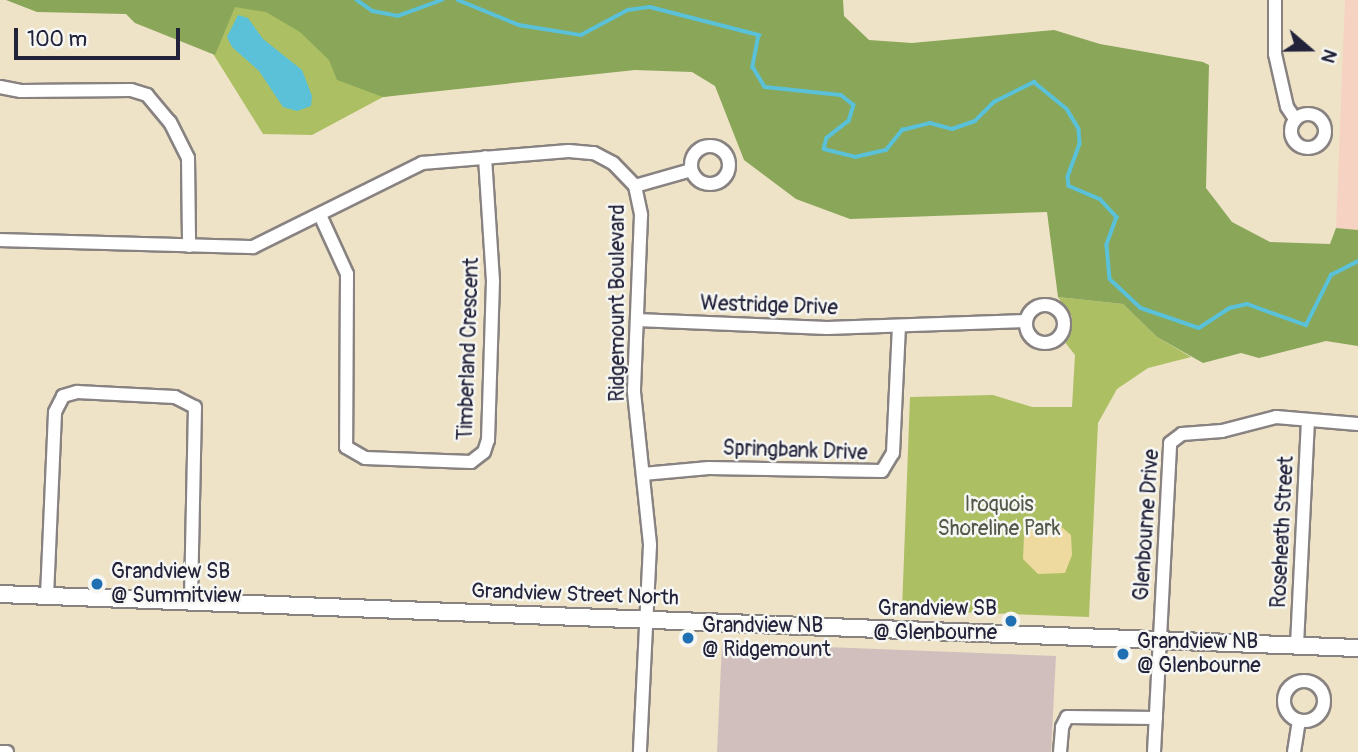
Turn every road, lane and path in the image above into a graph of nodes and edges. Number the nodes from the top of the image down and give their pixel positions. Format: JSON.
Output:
{"nodes":[{"id":1,"x":1275,"y":0,"type":"edge"},
{"id":2,"x":0,"y":87,"type":"edge"},
{"id":3,"x":1295,"y":119,"type":"dead end"},
{"id":4,"x":485,"y":157,"type":"junction"},
{"id":5,"x":691,"y":170,"type":"dead end"},
{"id":6,"x":635,"y":186,"type":"junction"},
{"id":7,"x":320,"y":215,"type":"junction"},
{"id":8,"x":0,"y":240,"type":"edge"},
{"id":9,"x":189,"y":246,"type":"junction"},
{"id":10,"x":637,"y":320,"type":"junction"},
{"id":11,"x":1026,"y":321,"type":"dead end"},
{"id":12,"x":899,"y":326,"type":"junction"},
{"id":13,"x":1308,"y":420,"type":"junction"},
{"id":14,"x":1358,"y":424,"type":"edge"},
{"id":15,"x":643,"y":474,"type":"junction"},
{"id":16,"x":0,"y":594,"type":"edge"},
{"id":17,"x":47,"y":596,"type":"junction"},
{"id":18,"x":191,"y":601,"type":"junction"},
{"id":19,"x":646,"y":619,"type":"junction"},
{"id":20,"x":1158,"y":640,"type":"junction"},
{"id":21,"x":1297,"y":645,"type":"junction"},
{"id":22,"x":1358,"y":648,"type":"edge"},
{"id":23,"x":1156,"y":718,"type":"junction"},
{"id":24,"x":1300,"y":720,"type":"dead end"},
{"id":25,"x":0,"y":752,"type":"edge"},
{"id":26,"x":7,"y":752,"type":"edge"},
{"id":27,"x":640,"y":752,"type":"edge"},
{"id":28,"x":1060,"y":752,"type":"edge"},
{"id":29,"x":1154,"y":752,"type":"edge"},
{"id":30,"x":1294,"y":752,"type":"edge"}],
"edges":[{"from":1,"to":3,"type":"street"},
{"from":2,"to":9,"type":"street"},
{"from":4,"to":6,"type":"street","name":"Ridgemount Boulevard"},
{"from":4,"to":7,"type":"street","name":"Ridgemount Boulevard"},
{"from":4,"to":7,"type":"street","name":"Timberland Crescent"},
{"from":5,"to":6,"type":"street"},
{"from":6,"to":10,"type":"street","name":"Ridgemount Boulevard"},
{"from":7,"to":9,"type":"street","name":"Ridgemount Boulevard"},
{"from":8,"to":9,"type":"street","name":"Ridgemount Boulevard"},
{"from":10,"to":12,"type":"street","name":"Westridge Drive"},
{"from":10,"to":15,"type":"street","name":"Ridgemount Boulevard"},
{"from":11,"to":12,"type":"street","name":"Westridge Drive"},
{"from":12,"to":15,"type":"street","name":"Springbank Drive"},
{"from":13,"to":14,"type":"street"},
{"from":13,"to":20,"type":"street","name":"Glenbourne Drive"},
{"from":13,"to":21,"type":"street","name":"Roseheath Street"},
{"from":15,"to":19,"type":"street","name":"Ridgemount Boulevard"},
{"from":16,"to":17,"type":"street","name":"Grandview Street North"},
{"from":17,"to":18,"type":"street","name":"Grandview Street North"},
{"from":17,"to":18,"type":"street"},
{"from":18,"to":19,"type":"street","name":"Grandview Street North"},
{"from":19,"to":20,"type":"street","name":"Grandview Street North"},
{"from":19,"to":27,"type":"street","name":"Ridgemount Boulevard"},
{"from":20,"to":21,"type":"street","name":"Grandview Street North"},
{"from":20,"to":23,"type":"street","name":"Glenbourne Drive"},
{"from":21,"to":22,"type":"street","name":"Grandview Street North"},
{"from":23,"to":28,"type":"street"},
{"from":23,"to":29,"type":"street","name":"Glenbourne Drive"},
{"from":24,"to":30,"type":"street"},
{"from":25,"to":26,"type":"street"}]}
